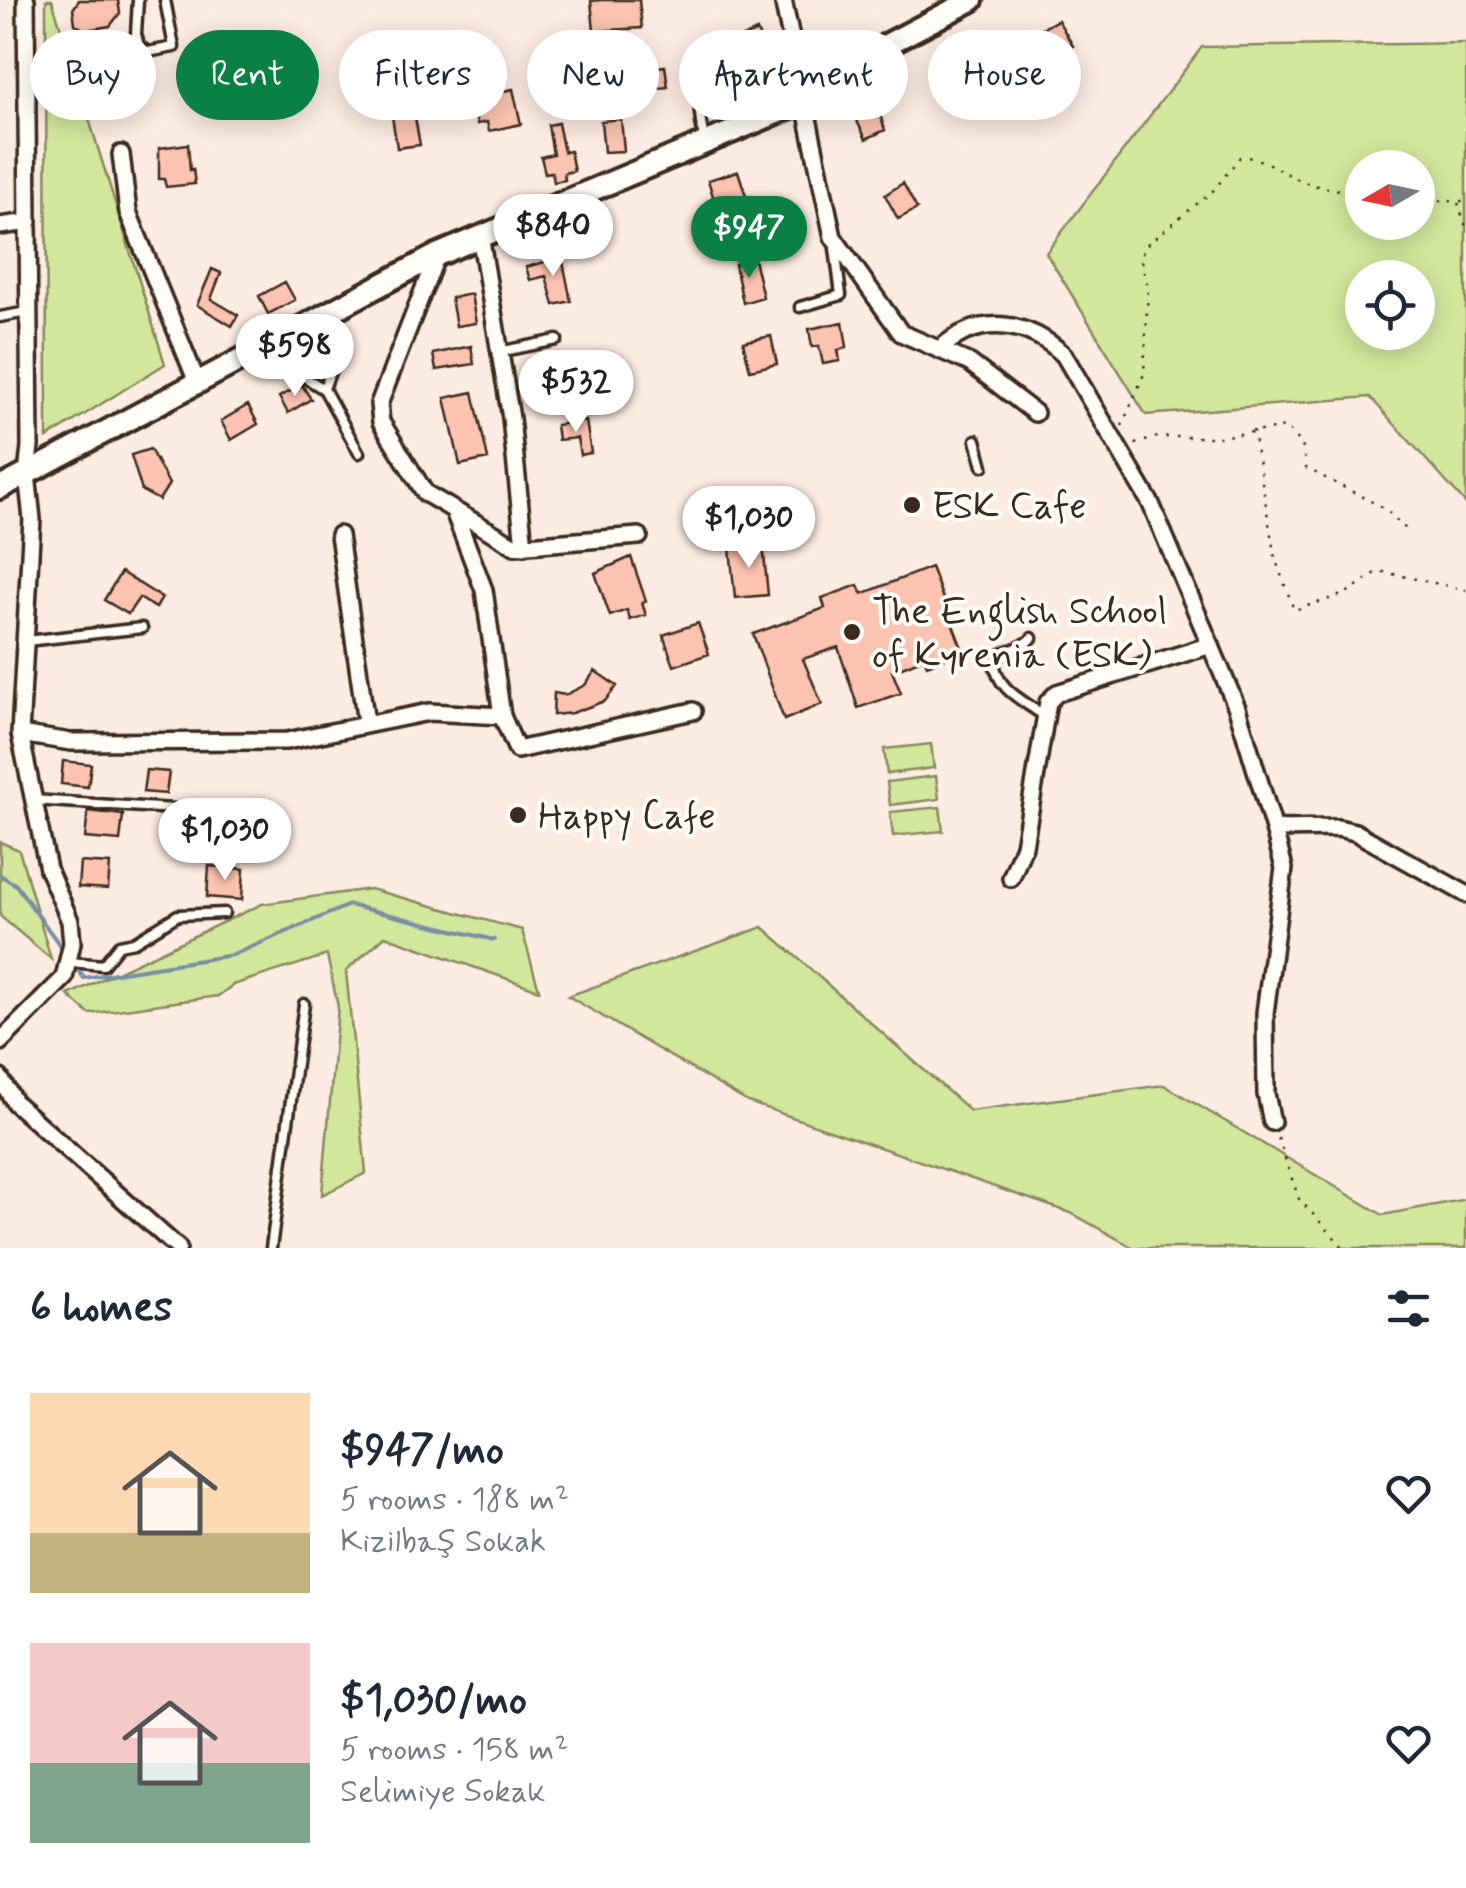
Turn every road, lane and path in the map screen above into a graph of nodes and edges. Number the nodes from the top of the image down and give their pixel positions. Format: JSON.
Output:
{"nodes":[{"id":1,"x":26,"y":0,"type":"edge"},
{"id":2,"x":138,"y":0,"type":"edge"},
{"id":3,"x":165,"y":0,"type":"edge"},
{"id":4,"x":783,"y":0,"type":"edge"},
{"id":5,"x":972,"y":0,"type":"edge"},
{"id":6,"x":789,"y":30,"type":"edge"},
{"id":7,"x":908,"y":33,"type":"edge"},
{"id":8,"x":700,"y":120,"type":"edge"},
{"id":9,"x":761,"y":120,"type":"edge"},
{"id":10,"x":807,"y":120,"type":"edge"},
{"id":11,"x":706,"y":144,"type":"junction"},
{"id":12,"x":121,"y":154,"type":"dead end"},
{"id":13,"x":1345,"y":191,"type":"edge"},
{"id":14,"x":1466,"y":201,"type":"edge"},
{"id":15,"x":1435,"y":202,"type":"edge"},
{"id":16,"x":1458,"y":202,"type":"junction"},
{"id":17,"x":28,"y":222,"type":"junction"},
{"id":18,"x":0,"y":226,"type":"edge"},
{"id":19,"x":1466,"y":227,"type":"edge"},
{"id":20,"x":480,"y":236,"type":"junction"},
{"id":21,"x":833,"y":236,"type":"junction"},
{"id":22,"x":437,"y":255,"type":"junction"},
{"id":23,"x":800,"y":307,"type":"dead end"},
{"id":24,"x":328,"y":310,"type":"junction"},
{"id":25,"x":27,"y":312,"type":"junction"},
{"id":26,"x":0,"y":317,"type":"edge"},
{"id":27,"x":273,"y":340,"type":"junction"},
{"id":28,"x":557,"y":340,"type":"dead end"},
{"id":29,"x":940,"y":349,"type":"junction"},
{"id":30,"x":500,"y":352,"type":"junction"},
{"id":31,"x":197,"y":382,"type":"junction"},
{"id":32,"x":324,"y":390,"type":"junction"},
{"id":33,"x":1035,"y":412,"type":"dead end"},
{"id":34,"x":1253,"y":429,"type":"junction"},
{"id":35,"x":976,"y":440,"type":"dead end"},
{"id":36,"x":1117,"y":450,"type":"junction"},
{"id":37,"x":360,"y":453,"type":"dead end"},
{"id":38,"x":983,"y":466,"type":"dead end"},
{"id":39,"x":27,"y":474,"type":"junction"},
{"id":40,"x":0,"y":488,"type":"edge"},
{"id":41,"x":455,"y":512,"type":"junction"},
{"id":42,"x":1410,"y":533,"type":"dead end"},
{"id":43,"x":339,"y":535,"type":"dead end"},
{"id":44,"x":639,"y":536,"type":"dead end"},
{"id":45,"x":524,"y":546,"type":"junction"},
{"id":46,"x":1466,"y":590,"type":"edge"},
{"id":47,"x":142,"y":628,"type":"dead end"},
{"id":48,"x":1032,"y":638,"type":"dead end"},
{"id":49,"x":26,"y":641,"type":"junction"},
{"id":50,"x":1210,"y":645,"type":"junction"},
{"id":51,"x":693,"y":711,"type":"dead end"},
{"id":52,"x":1043,"y":715,"type":"junction"},
{"id":53,"x":502,"y":716,"type":"junction"},
{"id":54,"x":366,"y":722,"type":"junction"},
{"id":55,"x":20,"y":734,"type":"junction"},
{"id":56,"x":32,"y":800,"type":"junction"},
{"id":57,"x":174,"y":809,"type":"dead end"},
{"id":58,"x":1274,"y":829,"type":"junction"},
{"id":59,"x":1012,"y":878,"type":"dead end"},
{"id":60,"x":1466,"y":894,"type":"edge"},
{"id":61,"x":224,"y":913,"type":"dead end"},
{"id":62,"x":70,"y":962,"type":"junction"},
{"id":63,"x":304,"y":1004,"type":"dead end"},
{"id":64,"x":0,"y":1042,"type":"edge"},
{"id":65,"x":0,"y":1078,"type":"edge"},
{"id":66,"x":1272,"y":1122,"type":"joint"},
{"id":67,"x":178,"y":1248,"type":"edge"},
{"id":68,"x":271,"y":1248,"type":"edge"},
{"id":69,"x":1344,"y":1248,"type":"edge"}],
"edges":[{"from":1,"to":17,"type":"street"},
{"from":2,"to":3,"type":"lane"},
{"from":4,"to":6,"type":"street"},
{"from":5,"to":7,"type":"street"},
{"from":8,"to":11,"type":"lane"},
{"from":9,"to":11,"type":"street"},
{"from":10,"to":21,"type":"street"},
{"from":11,"to":20,"type":"street"},
{"from":12,"to":31,"type":"street"},
{"from":13,"to":36,"type":"path"},
{"from":14,"to":16,"type":"path"},
{"from":15,"to":16,"type":"path"},
{"from":16,"to":19,"type":"path"},
{"from":17,"to":18,"type":"street"},
{"from":17,"to":25,"type":"street"},
{"from":20,"to":22,"type":"street"},
{"from":20,"to":30,"type":"street"},
{"from":21,"to":23,"type":"lane"},
{"from":21,"to":29,"type":"street"},
{"from":22,"to":24,"type":"street"},
{"from":22,"to":41,"type":"street"},
{"from":24,"to":27,"type":"street"},
{"from":24,"to":32,"type":"lane"},
{"from":25,"to":26,"type":"lane"},
{"from":25,"to":39,"type":"street"},
{"from":27,"to":31,"type":"street"},
{"from":27,"to":32,"type":"lane"},
{"from":28,"to":30,"type":"lane"},
{"from":29,"to":33,"type":"street"},
{"from":29,"to":36,"type":"street"},
{"from":30,"to":45,"type":"street"},
{"from":31,"to":39,"type":"street"},
{"from":32,"to":37,"type":"lane"},
{"from":34,"to":36,"type":"path"},
{"from":34,"to":42,"type":"path"},
{"from":34,"to":46,"type":"path"},
{"from":35,"to":38,"type":"lane"},
{"from":36,"to":50,"type":"street"},
{"from":39,"to":40,"type":"street"},
{"from":39,"to":49,"type":"street"},
{"from":41,"to":45,"type":"street"},
{"from":41,"to":53,"type":"street"},
{"from":43,"to":54,"type":"street"},
{"from":44,"to":45,"type":"street"},
{"from":47,"to":49,"type":"lane"},
{"from":48,"to":52,"type":"lane"},
{"from":49,"to":55,"type":"street"},
{"from":50,"to":52,"type":"street"},
{"from":50,"to":58,"type":"street"},
{"from":51,"to":53,"type":"street"},
{"from":52,"to":59,"type":"street"},
{"from":53,"to":54,"type":"street"},
{"from":54,"to":55,"type":"street"},
{"from":55,"to":56,"type":"street"},
{"from":56,"to":57,"type":"lane"},
{"from":56,"to":62,"type":"street"},
{"from":58,"to":60,"type":"street"},
{"from":58,"to":66,"type":"street"},
{"from":61,"to":62,"type":"lane"},
{"from":62,"to":64,"type":"street"},
{"from":63,"to":68,"type":"lane"},
{"from":65,"to":67,"type":"street"},
{"from":66,"to":69,"type":"path"}]}
